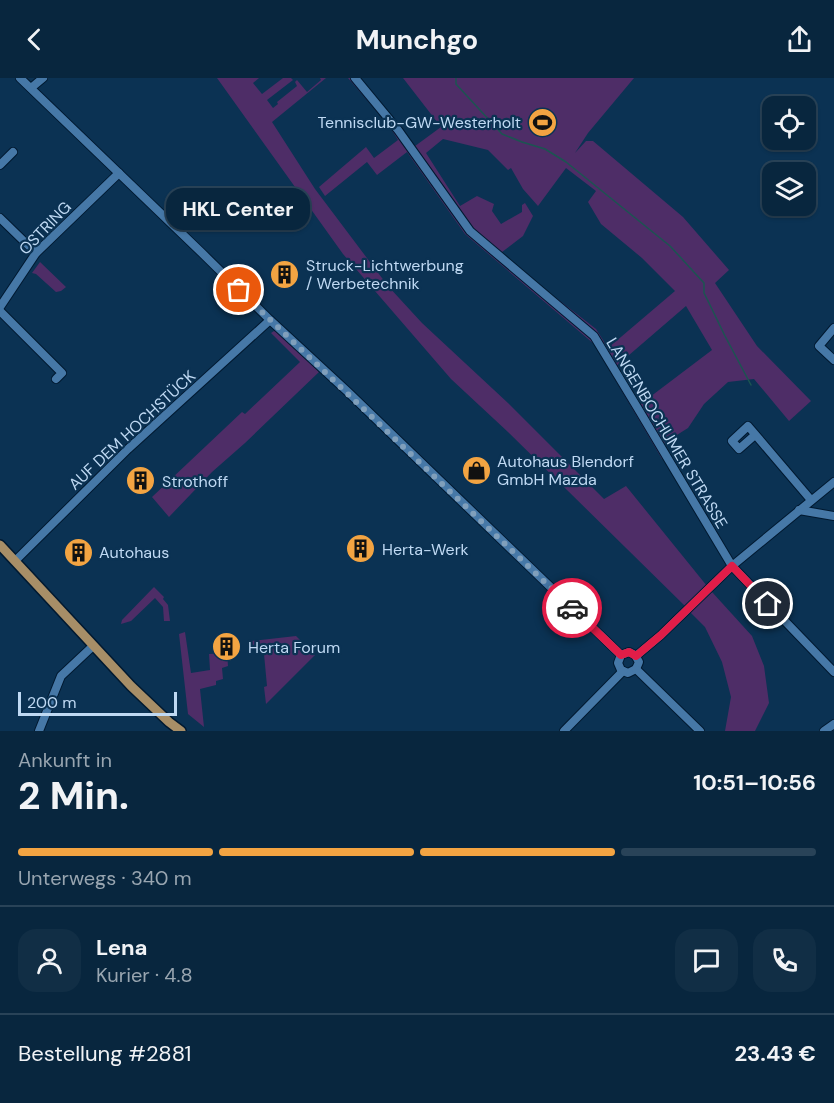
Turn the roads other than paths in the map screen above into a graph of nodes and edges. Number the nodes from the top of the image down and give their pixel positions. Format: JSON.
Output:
{"nodes":[{"id":1,"x":20,"y":78,"type":"edge"},
{"id":2,"x":43,"y":78,"type":"edge"},
{"id":3,"x":355,"y":78,"type":"edge"},
{"id":4,"x":31,"y":88,"type":"junction"},
{"id":5,"x":13,"y":152,"type":"dead end"},
{"id":6,"x":0,"y":165,"type":"edge"},
{"id":7,"x":119,"y":173,"type":"junction"},
{"id":8,"x":0,"y":218,"type":"edge"},
{"id":9,"x":36,"y":253,"type":"junction"},
{"id":10,"x":0,"y":309,"type":"edge"},
{"id":11,"x":270,"y":320,"type":"junction"},
{"id":12,"x":834,"y":328,"type":"edge"},
{"id":13,"x":834,"y":360,"type":"edge"},
{"id":14,"x":56,"y":379,"type":"dead end"},
{"id":15,"x":755,"y":435,"type":"dead end"},
{"id":16,"x":834,"y":482,"type":"edge"},
{"id":17,"x":811,"y":500,"type":"junction"},
{"id":18,"x":799,"y":510,"type":"junction"},
{"id":19,"x":834,"y":516,"type":"edge"},
{"id":20,"x":0,"y":545,"type":"edge"},
{"id":21,"x":15,"y":561,"type":"junction"},
{"id":22,"x":732,"y":566,"type":"junction"},
{"id":23,"x":93,"y":646,"type":"junction"},
{"id":24,"x":621,"y":655,"type":"junction"},
{"id":25,"x":636,"y":656,"type":"junction"},
{"id":26,"x":636,"y":669,"type":"junction"},
{"id":27,"x":623,"y":671,"type":"junction"},
{"id":28,"x":834,"y":672,"type":"edge"},
{"id":29,"x":834,"y":724,"type":"edge"},
{"id":30,"x":698,"y":730,"type":"edge"},
{"id":31,"x":39,"y":731,"type":"edge"},
{"id":32,"x":181,"y":731,"type":"edge"},
{"id":33,"x":564,"y":731,"type":"edge"},
{"id":34,"x":824,"y":731,"type":"edge"}],
"edges":[{"from":1,"to":4,"type":"street"},
{"from":2,"to":4,"type":"street"},
{"from":3,"to":22,"type":"street","name":"LANGENBOCHUMER STRASSE"},
{"from":4,"to":7,"type":"street"},
{"from":5,"to":6,"type":"street"},
{"from":7,"to":9,"type":"street","name":"OSTRING"},
{"from":7,"to":11,"type":"street"},
{"from":8,"to":9,"type":"street"},
{"from":9,"to":10,"type":"street","name":"OSTRING"},
{"from":10,"to":14,"type":"street"},
{"from":11,"to":21,"type":"street","name":"AUF DEM HOCHSTÜCK"},
{"from":11,"to":24,"type":"street"},
{"from":12,"to":13,"type":"street"},
{"from":15,"to":17,"type":"street"},
{"from":16,"to":17,"type":"street"},
{"from":17,"to":18,"type":"street"},
{"from":18,"to":19,"type":"street"},
{"from":18,"to":22,"type":"street"},
{"from":20,"to":21,"type":"main road"},
{"from":21,"to":23,"type":"main road"},
{"from":22,"to":25,"type":"street"},
{"from":22,"to":28,"type":"street","name":"LANGENBOCHUMER STRASSE"},
{"from":23,"to":31,"type":"street"},
{"from":23,"to":32,"type":"main road"},
{"from":24,"to":25,"type":"street"},
{"from":24,"to":27,"type":"street"},
{"from":25,"to":26,"type":"street"},
{"from":26,"to":27,"type":"street"},
{"from":26,"to":30,"type":"street"},
{"from":27,"to":33,"type":"street"},
{"from":29,"to":34,"type":"street"}]}
